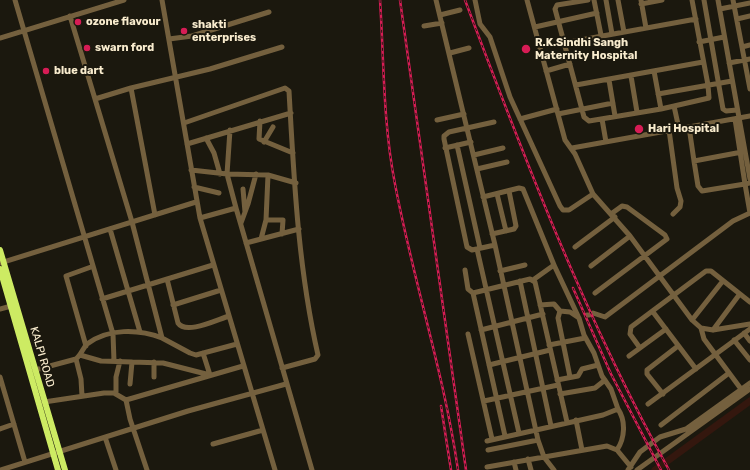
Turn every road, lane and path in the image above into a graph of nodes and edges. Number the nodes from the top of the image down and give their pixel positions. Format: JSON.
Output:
{"nodes":[{"id":1,"x":14,"y":0,"type":"edge"},
{"id":2,"x":124,"y":0,"type":"edge"},
{"id":3,"x":162,"y":0,"type":"edge"},
{"id":4,"x":436,"y":0,"type":"edge"},
{"id":5,"x":475,"y":0,"type":"edge"},
{"id":6,"x":527,"y":0,"type":"edge"},
{"id":7,"x":588,"y":0,"type":"edge"},
{"id":8,"x":594,"y":0,"type":"edge"},
{"id":9,"x":606,"y":0,"type":"edge"},
{"id":10,"x":618,"y":0,"type":"edge"},
{"id":11,"x":662,"y":0,"type":"edge"},
{"id":12,"x":692,"y":0,"type":"edge"},
{"id":13,"x":704,"y":0,"type":"edge"},
{"id":14,"x":718,"y":0,"type":"edge"},
{"id":15,"x":733,"y":0,"type":"edge"},
{"id":16,"x":579,"y":1,"type":"edge"},
{"id":17,"x":641,"y":2,"type":"edge"},
{"id":18,"x":750,"y":4,"type":"edge"},
{"id":19,"x":734,"y":6,"type":"junction"},
{"id":20,"x":720,"y":9,"type":"junction"},
{"id":21,"x":460,"y":10,"type":"dead end"},
{"id":22,"x":270,"y":12,"type":"dead end"},
{"id":23,"x":597,"y":13,"type":"junction"},
{"id":24,"x":440,"y":15,"type":"junction"},
{"id":25,"x":70,"y":16,"type":"junction"},
{"id":26,"x":750,"y":16,"type":"edge"},
{"id":27,"x":696,"y":19,"type":"junction"},
{"id":28,"x":737,"y":19,"type":"junction"},
{"id":29,"x":558,"y":21,"type":"junction"},
{"id":30,"x":442,"y":23,"type":"junction"},
{"id":31,"x":424,"y":26,"type":"dead end"},
{"id":32,"x":534,"y":27,"type":"junction"},
{"id":33,"x":646,"y":28,"type":"junction"},
{"id":34,"x":23,"y":31,"type":"junction"},
{"id":35,"x":624,"y":32,"type":"junction"},
{"id":36,"x":612,"y":34,"type":"junction"},
{"id":37,"x":601,"y":35,"type":"junction"},
{"id":38,"x":724,"y":37,"type":"junction"},
{"id":39,"x":0,"y":38,"type":"edge"},
{"id":40,"x":169,"y":39,"type":"junction"},
{"id":41,"x":711,"y":40,"type":"junction"},
{"id":42,"x":699,"y":42,"type":"junction"},
{"id":43,"x":564,"y":43,"type":"junction"},
{"id":44,"x":750,"y":45,"type":"edge"},
{"id":45,"x":282,"y":47,"type":"dead end"},
{"id":46,"x":742,"y":47,"type":"junction"},
{"id":47,"x":469,"y":48,"type":"dead end"},
{"id":48,"x":450,"y":53,"type":"junction"},
{"id":49,"x":747,"y":60,"type":"edge"},
{"id":50,"x":704,"y":62,"type":"junction"},
{"id":51,"x":728,"y":63,"type":"junction"},
{"id":52,"x":570,"y":64,"type":"junction"},
{"id":53,"x":546,"y":71,"type":"junction"},
{"id":54,"x":654,"y":71,"type":"junction"},
{"id":55,"x":749,"y":74,"type":"edge"},
{"id":56,"x":631,"y":76,"type":"junction"},
{"id":57,"x":175,"y":77,"type":"junction"},
{"id":58,"x":609,"y":80,"type":"junction"},
{"id":59,"x":732,"y":81,"type":"junction"},
{"id":60,"x":719,"y":83,"type":"junction"},
{"id":61,"x":576,"y":85,"type":"junction"},
{"id":62,"x":708,"y":85,"type":"junction"},
{"id":63,"x":131,"y":88,"type":"junction"},
{"id":64,"x":750,"y":89,"type":"edge"},
{"id":65,"x":658,"y":94,"type":"junction"},
{"id":66,"x":95,"y":99,"type":"junction"},
{"id":67,"x":613,"y":103,"type":"junction"},
{"id":68,"x":674,"y":106,"type":"junction"},
{"id":69,"x":582,"y":108,"type":"junction"},
{"id":70,"x":661,"y":109,"type":"junction"},
{"id":71,"x":737,"y":110,"type":"junction"},
{"id":72,"x":558,"y":112,"type":"junction"},
{"id":73,"x":637,"y":112,"type":"junction"},
{"id":74,"x":291,"y":113,"type":"junction"},
{"id":75,"x":464,"y":114,"type":"junction"},
{"id":76,"x":615,"y":116,"type":"junction"},
{"id":77,"x":750,"y":116,"type":"edge"},
{"id":78,"x":520,"y":119,"type":"junction"},
{"id":79,"x":602,"y":119,"type":"junction"},
{"id":80,"x":737,"y":119,"type":"junction"},
{"id":81,"x":437,"y":120,"type":"dead end"},
{"id":82,"x":260,"y":121,"type":"junction"},
{"id":83,"x":184,"y":122,"type":"junction"},
{"id":84,"x":494,"y":122,"type":"dead end"},
{"id":85,"x":273,"y":127,"type":"dead end"},
{"id":86,"x":467,"y":127,"type":"junction"},
{"id":87,"x":689,"y":127,"type":"junction"},
{"id":88,"x":679,"y":129,"type":"junction"},
{"id":89,"x":230,"y":130,"type":"junction"},
{"id":90,"x":668,"y":130,"type":"junction"},
{"id":91,"x":206,"y":138,"type":"junction"},
{"id":92,"x":264,"y":142,"type":"junction"},
{"id":93,"x":471,"y":142,"type":"junction"},
{"id":94,"x":606,"y":142,"type":"junction"},
{"id":95,"x":187,"y":144,"type":"junction"},
{"id":96,"x":457,"y":145,"type":"junction"},
{"id":97,"x":445,"y":148,"type":"junction"},
{"id":98,"x":503,"y":148,"type":"dead end"},
{"id":99,"x":572,"y":148,"type":"junction"},
{"id":100,"x":743,"y":152,"type":"junction"},
{"id":101,"x":293,"y":153,"type":"junction"},
{"id":102,"x":474,"y":156,"type":"junction"},
{"id":103,"x":694,"y":161,"type":"junction"},
{"id":104,"x":507,"y":162,"type":"dead end"},
{"id":105,"x":477,"y":169,"type":"junction"},
{"id":106,"x":191,"y":170,"type":"junction"},
{"id":107,"x":220,"y":174,"type":"junction"},
{"id":108,"x":227,"y":174,"type":"junction"},
{"id":109,"x":256,"y":174,"type":"junction"},
{"id":110,"x":268,"y":175,"type":"junction"},
{"id":111,"x":750,"y":176,"type":"edge"},
{"id":112,"x":296,"y":183,"type":"junction"},
{"id":113,"x":748,"y":183,"type":"edge"},
{"id":114,"x":194,"y":187,"type":"junction"},
{"id":115,"x":243,"y":189,"type":"dead end"},
{"id":116,"x":509,"y":191,"type":"junction"},
{"id":117,"x":219,"y":193,"type":"dead end"},
{"id":118,"x":497,"y":194,"type":"junction"},
{"id":119,"x":593,"y":194,"type":"junction"},
{"id":120,"x":484,"y":197,"type":"junction"},
{"id":121,"x":196,"y":202,"type":"junction"},
{"id":122,"x":236,"y":208,"type":"junction"},
{"id":123,"x":245,"y":213,"type":"junction"},
{"id":124,"x":673,"y":214,"type":"dead end"},
{"id":125,"x":155,"y":215,"type":"junction"},
{"id":126,"x":613,"y":215,"type":"junction"},
{"id":127,"x":200,"y":218,"type":"junction"},
{"id":128,"x":266,"y":220,"type":"junction"},
{"id":129,"x":132,"y":222,"type":"junction"},
{"id":130,"x":241,"y":224,"type":"junction"},
{"id":131,"x":110,"y":229,"type":"junction"},
{"id":132,"x":299,"y":229,"type":"junction"},
{"id":133,"x":506,"y":231,"type":"junction"},
{"id":134,"x":282,"y":234,"type":"junction"},
{"id":135,"x":492,"y":234,"type":"junction"},
{"id":136,"x":630,"y":236,"type":"junction"},
{"id":137,"x":83,"y":237,"type":"junction"},
{"id":138,"x":261,"y":239,"type":"junction"},
{"id":139,"x":246,"y":243,"type":"junction"},
{"id":140,"x":494,"y":245,"type":"junction"},
{"id":141,"x":575,"y":247,"type":"dead end"},
{"id":142,"x":478,"y":248,"type":"junction"},
{"id":143,"x":0,"y":250,"type":"edge"},
{"id":144,"x":644,"y":256,"type":"junction"},
{"id":145,"x":2,"y":262,"type":"edge"},
{"id":146,"x":214,"y":265,"type":"junction"},
{"id":147,"x":525,"y":265,"type":"dead end"},
{"id":148,"x":554,"y":265,"type":"junction"},
{"id":149,"x":591,"y":266,"type":"dead end"},
{"id":150,"x":92,"y":267,"type":"junction"},
{"id":151,"x":0,"y":269,"type":"edge"},
{"id":152,"x":465,"y":270,"type":"dead end"},
{"id":153,"x":500,"y":271,"type":"junction"},
{"id":154,"x":659,"y":276,"type":"junction"},
{"id":155,"x":167,"y":279,"type":"junction"},
{"id":156,"x":533,"y":280,"type":"junction"},
{"id":157,"x":520,"y":281,"type":"junction"},
{"id":158,"x":722,"y":282,"type":"junction"},
{"id":159,"x":149,"y":284,"type":"junction"},
{"id":160,"x":503,"y":285,"type":"junction"},
{"id":161,"x":129,"y":290,"type":"junction"},
{"id":162,"x":221,"y":290,"type":"junction"},
{"id":163,"x":486,"y":290,"type":"junction"},
{"id":164,"x":473,"y":293,"type":"junction"},
{"id":165,"x":595,"y":293,"type":"dead end"},
{"id":166,"x":739,"y":295,"type":"junction"},
{"id":167,"x":674,"y":296,"type":"junction"},
{"id":168,"x":102,"y":299,"type":"junction"},
{"id":169,"x":750,"y":302,"type":"edge"},
{"id":170,"x":173,"y":305,"type":"junction"},
{"id":171,"x":540,"y":305,"type":"junction"},
{"id":172,"x":11,"y":306,"type":"junction"},
{"id":173,"x":0,"y":309,"type":"edge"},
{"id":174,"x":560,"y":311,"type":"junction"},
{"id":175,"x":653,"y":312,"type":"junction"},
{"id":176,"x":543,"y":314,"type":"junction"},
{"id":177,"x":229,"y":316,"type":"junction"},
{"id":178,"x":586,"y":316,"type":"junction"},
{"id":179,"x":528,"y":318,"type":"junction"},
{"id":180,"x":692,"y":320,"type":"junction"},
{"id":181,"x":512,"y":322,"type":"junction"},
{"id":182,"x":750,"y":324,"type":"edge"},
{"id":183,"x":494,"y":326,"type":"junction"},
{"id":184,"x":700,"y":328,"type":"junction"},
{"id":185,"x":666,"y":329,"type":"junction"},
{"id":186,"x":750,"y":329,"type":"edge"},
{"id":187,"x":481,"y":330,"type":"junction"},
{"id":188,"x":713,"y":330,"type":"junction"},
{"id":189,"x":140,"y":332,"type":"junction"},
{"id":190,"x":744,"y":333,"type":"junction"},
{"id":191,"x":113,"y":334,"type":"junction"},
{"id":192,"x":468,"y":334,"type":"dead end"},
{"id":193,"x":162,"y":338,"type":"junction"},
{"id":194,"x":585,"y":338,"type":"junction"},
{"id":195,"x":734,"y":340,"type":"junction"},
{"id":196,"x":750,"y":341,"type":"edge"},
{"id":197,"x":563,"y":342,"type":"junction"},
{"id":198,"x":237,"y":344,"type":"junction"},
{"id":199,"x":86,"y":346,"type":"junction"},
{"id":200,"x":678,"y":346,"type":"junction"},
{"id":201,"x":550,"y":348,"type":"junction"},
{"id":202,"x":640,"y":348,"type":"junction"},
{"id":203,"x":203,"y":354,"type":"junction"},
{"id":204,"x":535,"y":354,"type":"junction"},
{"id":205,"x":715,"y":354,"type":"junction"},
{"id":206,"x":629,"y":356,"type":"dead end"},
{"id":207,"x":78,"y":357,"type":"junction"},
{"id":208,"x":520,"y":357,"type":"junction"},
{"id":209,"x":750,"y":360,"type":"edge"},
{"id":210,"x":117,"y":361,"type":"junction"},
{"id":211,"x":132,"y":362,"type":"junction"},
{"id":212,"x":154,"y":362,"type":"junction"},
{"id":213,"x":502,"y":362,"type":"junction"},
{"id":214,"x":489,"y":365,"type":"junction"},
{"id":215,"x":598,"y":365,"type":"junction"},
{"id":216,"x":243,"y":366,"type":"junction"},
{"id":217,"x":282,"y":368,"type":"junction"},
{"id":218,"x":696,"y":369,"type":"junction"},
{"id":219,"x":35,"y":370,"type":"junction"},
{"id":220,"x":729,"y":373,"type":"junction"},
{"id":221,"x":210,"y":375,"type":"junction"},
{"id":222,"x":0,"y":377,"type":"edge"},
{"id":223,"x":570,"y":377,"type":"junction"},
{"id":224,"x":154,"y":378,"type":"dead end"},
{"id":225,"x":605,"y":380,"type":"junction"},
{"id":226,"x":558,"y":383,"type":"junction"},
{"id":227,"x":750,"y":383,"type":"edge"},
{"id":228,"x":130,"y":384,"type":"dead end"},
{"id":229,"x":286,"y":384,"type":"junction"},
{"id":230,"x":543,"y":388,"type":"junction"},
{"id":231,"x":741,"y":389,"type":"junction"},
{"id":232,"x":750,"y":389,"type":"edge"},
{"id":233,"x":528,"y":392,"type":"junction"},
{"id":234,"x":252,"y":393,"type":"junction"},
{"id":235,"x":116,"y":394,"type":"junction"},
{"id":236,"x":560,"y":394,"type":"junction"},
{"id":237,"x":662,"y":394,"type":"junction"},
{"id":238,"x":82,"y":396,"type":"junction"},
{"id":239,"x":511,"y":396,"type":"junction"},
{"id":240,"x":497,"y":399,"type":"junction"},
{"id":241,"x":126,"y":400,"type":"junction"},
{"id":242,"x":484,"y":401,"type":"junction"},
{"id":243,"x":44,"y":402,"type":"junction"},
{"id":244,"x":648,"y":404,"type":"dead end"},
{"id":245,"x":618,"y":409,"type":"junction"},
{"id":246,"x":576,"y":420,"type":"junction"},
{"id":247,"x":567,"y":422,"type":"junction"},
{"id":248,"x":14,"y":424,"type":"junction"},
{"id":249,"x":661,"y":425,"type":"dead end"},
{"id":250,"x":551,"y":426,"type":"junction"},
{"id":251,"x":133,"y":428,"type":"junction"},
{"id":252,"x":0,"y":429,"type":"edge"},
{"id":253,"x":263,"y":430,"type":"junction"},
{"id":254,"x":536,"y":430,"type":"junction"},
{"id":255,"x":519,"y":433,"type":"junction"},
{"id":256,"x":105,"y":436,"type":"junction"},
{"id":257,"x":505,"y":436,"type":"junction"},
{"id":258,"x":538,"y":440,"type":"junction"},
{"id":259,"x":213,"y":444,"type":"dead end"},
{"id":260,"x":488,"y":450,"type":"dead end"},
{"id":261,"x":582,"y":450,"type":"junction"},
{"id":262,"x":617,"y":450,"type":"junction"},
{"id":263,"x":56,"y":452,"type":"junction"},
{"id":264,"x":544,"y":457,"type":"junction"},
{"id":265,"x":528,"y":459,"type":"junction"},
{"id":266,"x":25,"y":462,"type":"junction"},
{"id":267,"x":514,"y":462,"type":"junction"},
{"id":268,"x":487,"y":467,"type":"dead end"},
{"id":269,"x":630,"y":469,"type":"edge"},
{"id":270,"x":1,"y":470,"type":"edge"},
{"id":271,"x":58,"y":470,"type":"edge"},
{"id":272,"x":65,"y":470,"type":"edge"},
{"id":273,"x":116,"y":470,"type":"edge"},
{"id":274,"x":147,"y":470,"type":"edge"},
{"id":275,"x":275,"y":470,"type":"edge"},
{"id":276,"x":312,"y":470,"type":"edge"},
{"id":277,"x":516,"y":470,"type":"edge"},
{"id":278,"x":531,"y":470,"type":"edge"},
{"id":279,"x":554,"y":470,"type":"edge"},
{"id":280,"x":637,"y":470,"type":"edge"}],
"edges":[{"from":1,"to":34,"type":"street"},
{"from":2,"to":25,"type":"street"},
{"from":3,"to":40,"type":"street"},
{"from":4,"to":24,"type":"street"},
{"from":5,"to":78,"type":"street"},
{"from":6,"to":32,"type":"street"},
{"from":7,"to":16,"type":"street"},
{"from":8,"to":23,"type":"street"},
{"from":9,"to":36,"type":"street"},
{"from":10,"to":35,"type":"street"},
{"from":11,"to":17,"type":"street"},
{"from":12,"to":27,"type":"street"},
{"from":13,"to":41,"type":"street"},
{"from":14,"to":20,"type":"street"},
{"from":15,"to":19,"type":"street"},
{"from":16,"to":29,"type":"street"},
{"from":17,"to":33,"type":"street"},
{"from":18,"to":19,"type":"street"},
{"from":19,"to":20,"type":"street"},
{"from":19,"to":28,"type":"street"},
{"from":20,"to":38,"type":"street"},
{"from":21,"to":24,"type":"street"},
{"from":22,"to":40,"type":"street"},
{"from":23,"to":29,"type":"street"},
{"from":23,"to":37,"type":"street"},
{"from":24,"to":30,"type":"street"},
{"from":25,"to":34,"type":"street"},
{"from":25,"to":66,"type":"street"},
{"from":26,"to":28,"type":"street"},
{"from":27,"to":33,"type":"street"},
{"from":27,"to":42,"type":"street"},
{"from":28,"to":46,"type":"street"},
{"from":29,"to":32,"type":"street"},
{"from":29,"to":43,"type":"street"},
{"from":30,"to":31,"type":"street"},
{"from":30,"to":48,"type":"street"},
{"from":32,"to":53,"type":"street"},
{"from":33,"to":35,"type":"street"},
{"from":34,"to":39,"type":"street"},
{"from":34,"to":137,"type":"street"},
{"from":35,"to":36,"type":"street"},
{"from":36,"to":37,"type":"street"},
{"from":37,"to":43,"type":"street"},
{"from":38,"to":41,"type":"street"},
{"from":38,"to":51,"type":"street"},
{"from":40,"to":57,"type":"street"},
{"from":41,"to":42,"type":"street"},
{"from":41,"to":60,"type":"street"},
{"from":42,"to":50,"type":"street"},
{"from":43,"to":52,"type":"street"},
{"from":44,"to":46,"type":"street"},
{"from":45,"to":57,"type":"street"},
{"from":46,"to":49,"type":"street"},
{"from":47,"to":48,"type":"street"},
{"from":48,"to":75,"type":"street"},
{"from":49,"to":51,"type":"street"},
{"from":49,"to":55,"type":"street"},
{"from":50,"to":54,"type":"street"},
{"from":50,"to":62,"type":"street"},
{"from":51,"to":59,"type":"street"},
{"from":52,"to":53,"type":"street"},
{"from":52,"to":61,"type":"street"},
{"from":53,"to":72,"type":"street"},
{"from":54,"to":56,"type":"street"},
{"from":54,"to":65,"type":"street"},
{"from":55,"to":64,"type":"street"},
{"from":56,"to":58,"type":"street"},
{"from":56,"to":73,"type":"street"},
{"from":57,"to":63,"type":"street"},
{"from":57,"to":83,"type":"street"},
{"from":58,"to":61,"type":"street"},
{"from":58,"to":67,"type":"street"},
{"from":59,"to":60,"type":"street"},
{"from":59,"to":71,"type":"street"},
{"from":60,"to":62,"type":"street"},
{"from":60,"to":71,"type":"street"},
{"from":61,"to":69,"type":"street"},
{"from":62,"to":65,"type":"street"},
{"from":62,"to":68,"type":"street"},
{"from":63,"to":66,"type":"street"},
{"from":63,"to":125,"type":"street"},
{"from":65,"to":70,"type":"street"},
{"from":66,"to":129,"type":"street"},
{"from":67,"to":69,"type":"street"},
{"from":67,"to":76,"type":"street"},
{"from":68,"to":70,"type":"street"},
{"from":68,"to":88,"type":"street"},
{"from":69,"to":72,"type":"street"},
{"from":69,"to":79,"type":"street"},
{"from":70,"to":73,"type":"street"},
{"from":71,"to":80,"type":"street"},
{"from":72,"to":78,"type":"street"},
{"from":72,"to":99,"type":"street"},
{"from":73,"to":76,"type":"street"},
{"from":74,"to":82,"type":"street"},
{"from":74,"to":83,"type":"street"},
{"from":74,"to":101,"type":"street"},
{"from":75,"to":81,"type":"street"},
{"from":75,"to":86,"type":"street"},
{"from":76,"to":79,"type":"street"},
{"from":77,"to":80,"type":"street"},
{"from":78,"to":119,"type":"street"},
{"from":79,"to":94,"type":"street"},
{"from":80,"to":87,"type":"street"},
{"from":80,"to":100,"type":"street"},
{"from":82,"to":89,"type":"street"},
{"from":82,"to":92,"type":"street"},
{"from":83,"to":95,"type":"street"},
{"from":84,"to":86,"type":"street"},
{"from":85,"to":92,"type":"street"},
{"from":86,"to":93,"type":"street"},
{"from":86,"to":97,"type":"street"},
{"from":87,"to":88,"type":"street"},
{"from":87,"to":103,"type":"street"},
{"from":88,"to":90,"type":"street"},
{"from":89,"to":91,"type":"street"},
{"from":89,"to":108,"type":"street"},
{"from":90,"to":94,"type":"street"},
{"from":90,"to":124,"type":"street"},
{"from":91,"to":95,"type":"street"},
{"from":91,"to":107,"type":"street"},
{"from":92,"to":101,"type":"street"},
{"from":93,"to":96,"type":"street"},
{"from":93,"to":102,"type":"street"},
{"from":94,"to":99,"type":"street"},
{"from":95,"to":106,"type":"street"},
{"from":96,"to":97,"type":"street"},
{"from":96,"to":142,"type":"street"},
{"from":97,"to":142,"type":"street"},
{"from":98,"to":102,"type":"street"},
{"from":99,"to":119,"type":"street"},
{"from":100,"to":103,"type":"street"},
{"from":100,"to":111,"type":"street"},
{"from":100,"to":113,"type":"street"},
{"from":101,"to":112,"type":"street"},
{"from":102,"to":105,"type":"street"},
{"from":103,"to":113,"type":"street"},
{"from":104,"to":105,"type":"street"},
{"from":105,"to":120,"type":"street"},
{"from":106,"to":107,"type":"street"},
{"from":106,"to":114,"type":"street"},
{"from":107,"to":108,"type":"street"},
{"from":108,"to":109,"type":"street"},
{"from":108,"to":122,"type":"street"},
{"from":109,"to":110,"type":"street"},
{"from":109,"to":123,"type":"street"},
{"from":110,"to":112,"type":"street"},
{"from":110,"to":128,"type":"street"},
{"from":112,"to":132,"type":"street"},
{"from":113,"to":154,"type":"street"},
{"from":114,"to":117,"type":"street"},
{"from":114,"to":121,"type":"street"},
{"from":115,"to":123,"type":"street"},
{"from":116,"to":118,"type":"street"},
{"from":116,"to":133,"type":"street"},
{"from":116,"to":148,"type":"street"},
{"from":118,"to":120,"type":"street"},
{"from":118,"to":133,"type":"street"},
{"from":119,"to":126,"type":"street"},
{"from":120,"to":135,"type":"street"},
{"from":121,"to":125,"type":"street"},
{"from":121,"to":127,"type":"street"},
{"from":122,"to":127,"type":"street"},
{"from":122,"to":130,"type":"street"},
{"from":123,"to":130,"type":"street"},
{"from":125,"to":129,"type":"street"},
{"from":126,"to":136,"type":"street"},
{"from":126,"to":141,"type":"street"},
{"from":126,"to":144,"type":"street"},
{"from":127,"to":146,"type":"street"},
{"from":128,"to":134,"type":"street"},
{"from":128,"to":138,"type":"street"},
{"from":129,"to":131,"type":"street"},
{"from":129,"to":159,"type":"street"},
{"from":130,"to":139,"type":"street"},
{"from":131,"to":137,"type":"street"},
{"from":131,"to":161,"type":"street"},
{"from":132,"to":134,"type":"street"},
{"from":132,"to":217,"type":"street"},
{"from":133,"to":135,"type":"street"},
{"from":134,"to":138,"type":"street"},
{"from":135,"to":140,"type":"street"},
{"from":136,"to":144,"type":"street"},
{"from":136,"to":149,"type":"street"},
{"from":137,"to":145,"type":"street"},
{"from":137,"to":150,"type":"street"},
{"from":138,"to":139,"type":"street"},
{"from":139,"to":217,"type":"street"},
{"from":140,"to":142,"type":"street"},
{"from":140,"to":153,"type":"street"},
{"from":142,"to":163,"type":"street"},
{"from":143,"to":145,"type":"main road","name":"KALPI ROAD"},
{"from":144,"to":154,"type":"street"},
{"from":144,"to":165,"type":"street"},
{"from":145,"to":219,"type":"main road","name":"KALPI ROAD"},
{"from":146,"to":155,"type":"street"},
{"from":146,"to":162,"type":"street"},
{"from":147,"to":153,"type":"street"},
{"from":148,"to":156,"type":"street"},
{"from":148,"to":178,"type":"street"},
{"from":150,"to":168,"type":"street"},
{"from":150,"to":199,"type":"street"},
{"from":151,"to":172,"type":"main road","name":"KALPI ROAD"},
{"from":152,"to":164,"type":"street"},
{"from":153,"to":160,"type":"street"},
{"from":154,"to":167,"type":"street"},
{"from":154,"to":178,"type":"street"},
{"from":155,"to":159,"type":"street"},
{"from":155,"to":170,"type":"street"},
{"from":156,"to":157,"type":"street"},
{"from":156,"to":171,"type":"street"},
{"from":157,"to":160,"type":"street"},
{"from":157,"to":179,"type":"street"},
{"from":158,"to":166,"type":"street"},
{"from":158,"to":167,"type":"street"},
{"from":158,"to":180,"type":"street"},
{"from":159,"to":161,"type":"street"},
{"from":159,"to":193,"type":"street"},
{"from":160,"to":163,"type":"street"},
{"from":160,"to":181,"type":"street"},
{"from":161,"to":168,"type":"street"},
{"from":161,"to":189,"type":"street"},
{"from":162,"to":170,"type":"street"},
{"from":162,"to":177,"type":"street"},
{"from":163,"to":164,"type":"street"},
{"from":163,"to":183,"type":"street"},
{"from":164,"to":187,"type":"street"},
{"from":166,"to":169,"type":"street"},
{"from":166,"to":188,"type":"street"},
{"from":167,"to":175,"type":"street"},
{"from":167,"to":180,"type":"street"},
{"from":168,"to":191,"type":"street"},
{"from":170,"to":177,"type":"street"},
{"from":171,"to":174,"type":"street"},
{"from":171,"to":176,"type":"street"},
{"from":172,"to":173,"type":"street"},
{"from":172,"to":263,"type":"main road","name":"KALPI ROAD"},
{"from":174,"to":178,"type":"street"},
{"from":174,"to":197,"type":"street"},
{"from":175,"to":185,"type":"street"},
{"from":175,"to":202,"type":"street"},
{"from":176,"to":179,"type":"street"},
{"from":176,"to":201,"type":"street"},
{"from":177,"to":198,"type":"street"},
{"from":178,"to":194,"type":"street"},
{"from":179,"to":181,"type":"street"},
{"from":179,"to":204,"type":"street"},
{"from":180,"to":184,"type":"street"},
{"from":181,"to":183,"type":"street"},
{"from":181,"to":208,"type":"street"},
{"from":182,"to":188,"type":"street"},
{"from":183,"to":187,"type":"street"},
{"from":183,"to":213,"type":"street"},
{"from":184,"to":188,"type":"street"},
{"from":184,"to":205,"type":"street"},
{"from":185,"to":200,"type":"street"},
{"from":185,"to":202,"type":"street"},
{"from":186,"to":190,"type":"street"},
{"from":187,"to":214,"type":"street"},
{"from":189,"to":191,"type":"street"},
{"from":189,"to":193,"type":"street"},
{"from":190,"to":195,"type":"street"},
{"from":190,"to":196,"type":"street"},
{"from":191,"to":199,"type":"street"},
{"from":191,"to":210,"type":"street"},
{"from":192,"to":242,"type":"street"},
{"from":193,"to":203,"type":"street"},
{"from":194,"to":197,"type":"street"},
{"from":194,"to":215,"type":"street"},
{"from":195,"to":205,"type":"street"},
{"from":195,"to":209,"type":"street"},
{"from":197,"to":201,"type":"street"},
{"from":197,"to":223,"type":"street"},
{"from":198,"to":203,"type":"street"},
{"from":198,"to":216,"type":"street"},
{"from":199,"to":207,"type":"street"},
{"from":200,"to":218,"type":"street"},
{"from":200,"to":237,"type":"street"},
{"from":201,"to":204,"type":"street"},
{"from":201,"to":226,"type":"street"},
{"from":202,"to":206,"type":"street"},
{"from":203,"to":221,"type":"street"},
{"from":204,"to":208,"type":"street"},
{"from":204,"to":230,"type":"street"},
{"from":205,"to":218,"type":"street"},
{"from":205,"to":220,"type":"street"},
{"from":207,"to":210,"type":"street"},
{"from":207,"to":219,"type":"street"},
{"from":207,"to":238,"type":"street"},
{"from":208,"to":213,"type":"street"},
{"from":208,"to":233,"type":"street"},
{"from":210,"to":211,"type":"street"},
{"from":210,"to":235,"type":"street"},
{"from":211,"to":212,"type":"street"},
{"from":211,"to":228,"type":"street"},
{"from":212,"to":221,"type":"street"},
{"from":212,"to":224,"type":"street"},
{"from":213,"to":214,"type":"street"},
{"from":213,"to":239,"type":"street"},
{"from":214,"to":240,"type":"street"},
{"from":215,"to":223,"type":"street"},
{"from":215,"to":225,"type":"street"},
{"from":216,"to":221,"type":"street"},
{"from":216,"to":234,"type":"street"},
{"from":217,"to":229,"type":"street"},
{"from":218,"to":237,"type":"street"},
{"from":219,"to":243,"type":"main road","name":"KALPI ROAD"},
{"from":220,"to":231,"type":"street"},
{"from":220,"to":249,"type":"street"},
{"from":221,"to":241,"type":"street"},
{"from":222,"to":248,"type":"street"},
{"from":223,"to":226,"type":"street"},
{"from":225,"to":236,"type":"street"},
{"from":225,"to":245,"type":"street"},
{"from":226,"to":230,"type":"street"},
{"from":226,"to":236,"type":"street"},
{"from":227,"to":231,"type":"street"},
{"from":229,"to":234,"type":"street"},
{"from":229,"to":276,"type":"street"},
{"from":230,"to":233,"type":"street"},
{"from":230,"to":250,"type":"street"},
{"from":231,"to":269,"type":"street"},
{"from":232,"to":280,"type":"street"},
{"from":233,"to":239,"type":"street"},
{"from":233,"to":254,"type":"street"},
{"from":234,"to":251,"type":"street"},
{"from":234,"to":253,"type":"street"},
{"from":235,"to":238,"type":"street"},
{"from":235,"to":241,"type":"street"},
{"from":236,"to":247,"type":"street"},
{"from":237,"to":244,"type":"street"},
{"from":238,"to":243,"type":"street"},
{"from":239,"to":240,"type":"street"},
{"from":239,"to":255,"type":"street"},
{"from":240,"to":242,"type":"street"},
{"from":240,"to":257,"type":"street"},
{"from":241,"to":251,"type":"street"},
{"from":242,"to":257,"type":"street"},
{"from":243,"to":263,"type":"main road","name":"KALPI ROAD"},
{"from":245,"to":246,"type":"street"},
{"from":245,"to":262,"type":"street"},
{"from":246,"to":247,"type":"street"},
{"from":246,"to":261,"type":"street"},
{"from":247,"to":250,"type":"street"},
{"from":248,"to":252,"type":"street"},
{"from":248,"to":266,"type":"street"},
{"from":250,"to":254,"type":"street"},
{"from":251,"to":256,"type":"street"},
{"from":251,"to":274,"type":"street"},
{"from":253,"to":259,"type":"street"},
{"from":253,"to":275,"type":"street"},
{"from":254,"to":255,"type":"street"},
{"from":254,"to":258,"type":"street"},
{"from":255,"to":257,"type":"street"},
{"from":256,"to":263,"type":"street"},
{"from":256,"to":273,"type":"street"},
{"from":258,"to":260,"type":"street"},
{"from":258,"to":264,"type":"street"},
{"from":261,"to":262,"type":"street"},
{"from":261,"to":264,"type":"street"},
{"from":262,"to":269,"type":"street"},
{"from":263,"to":266,"type":"street"},
{"from":263,"to":271,"type":"main road","name":"KALPI ROAD"},
{"from":263,"to":272,"type":"main road","name":"KALPI ROAD"},
{"from":264,"to":265,"type":"street"},
{"from":264,"to":279,"type":"street"},
{"from":265,"to":267,"type":"street"},
{"from":265,"to":278,"type":"street"},
{"from":266,"to":270,"type":"street"},
{"from":267,"to":268,"type":"street"},
{"from":267,"to":277,"type":"street"}]}
